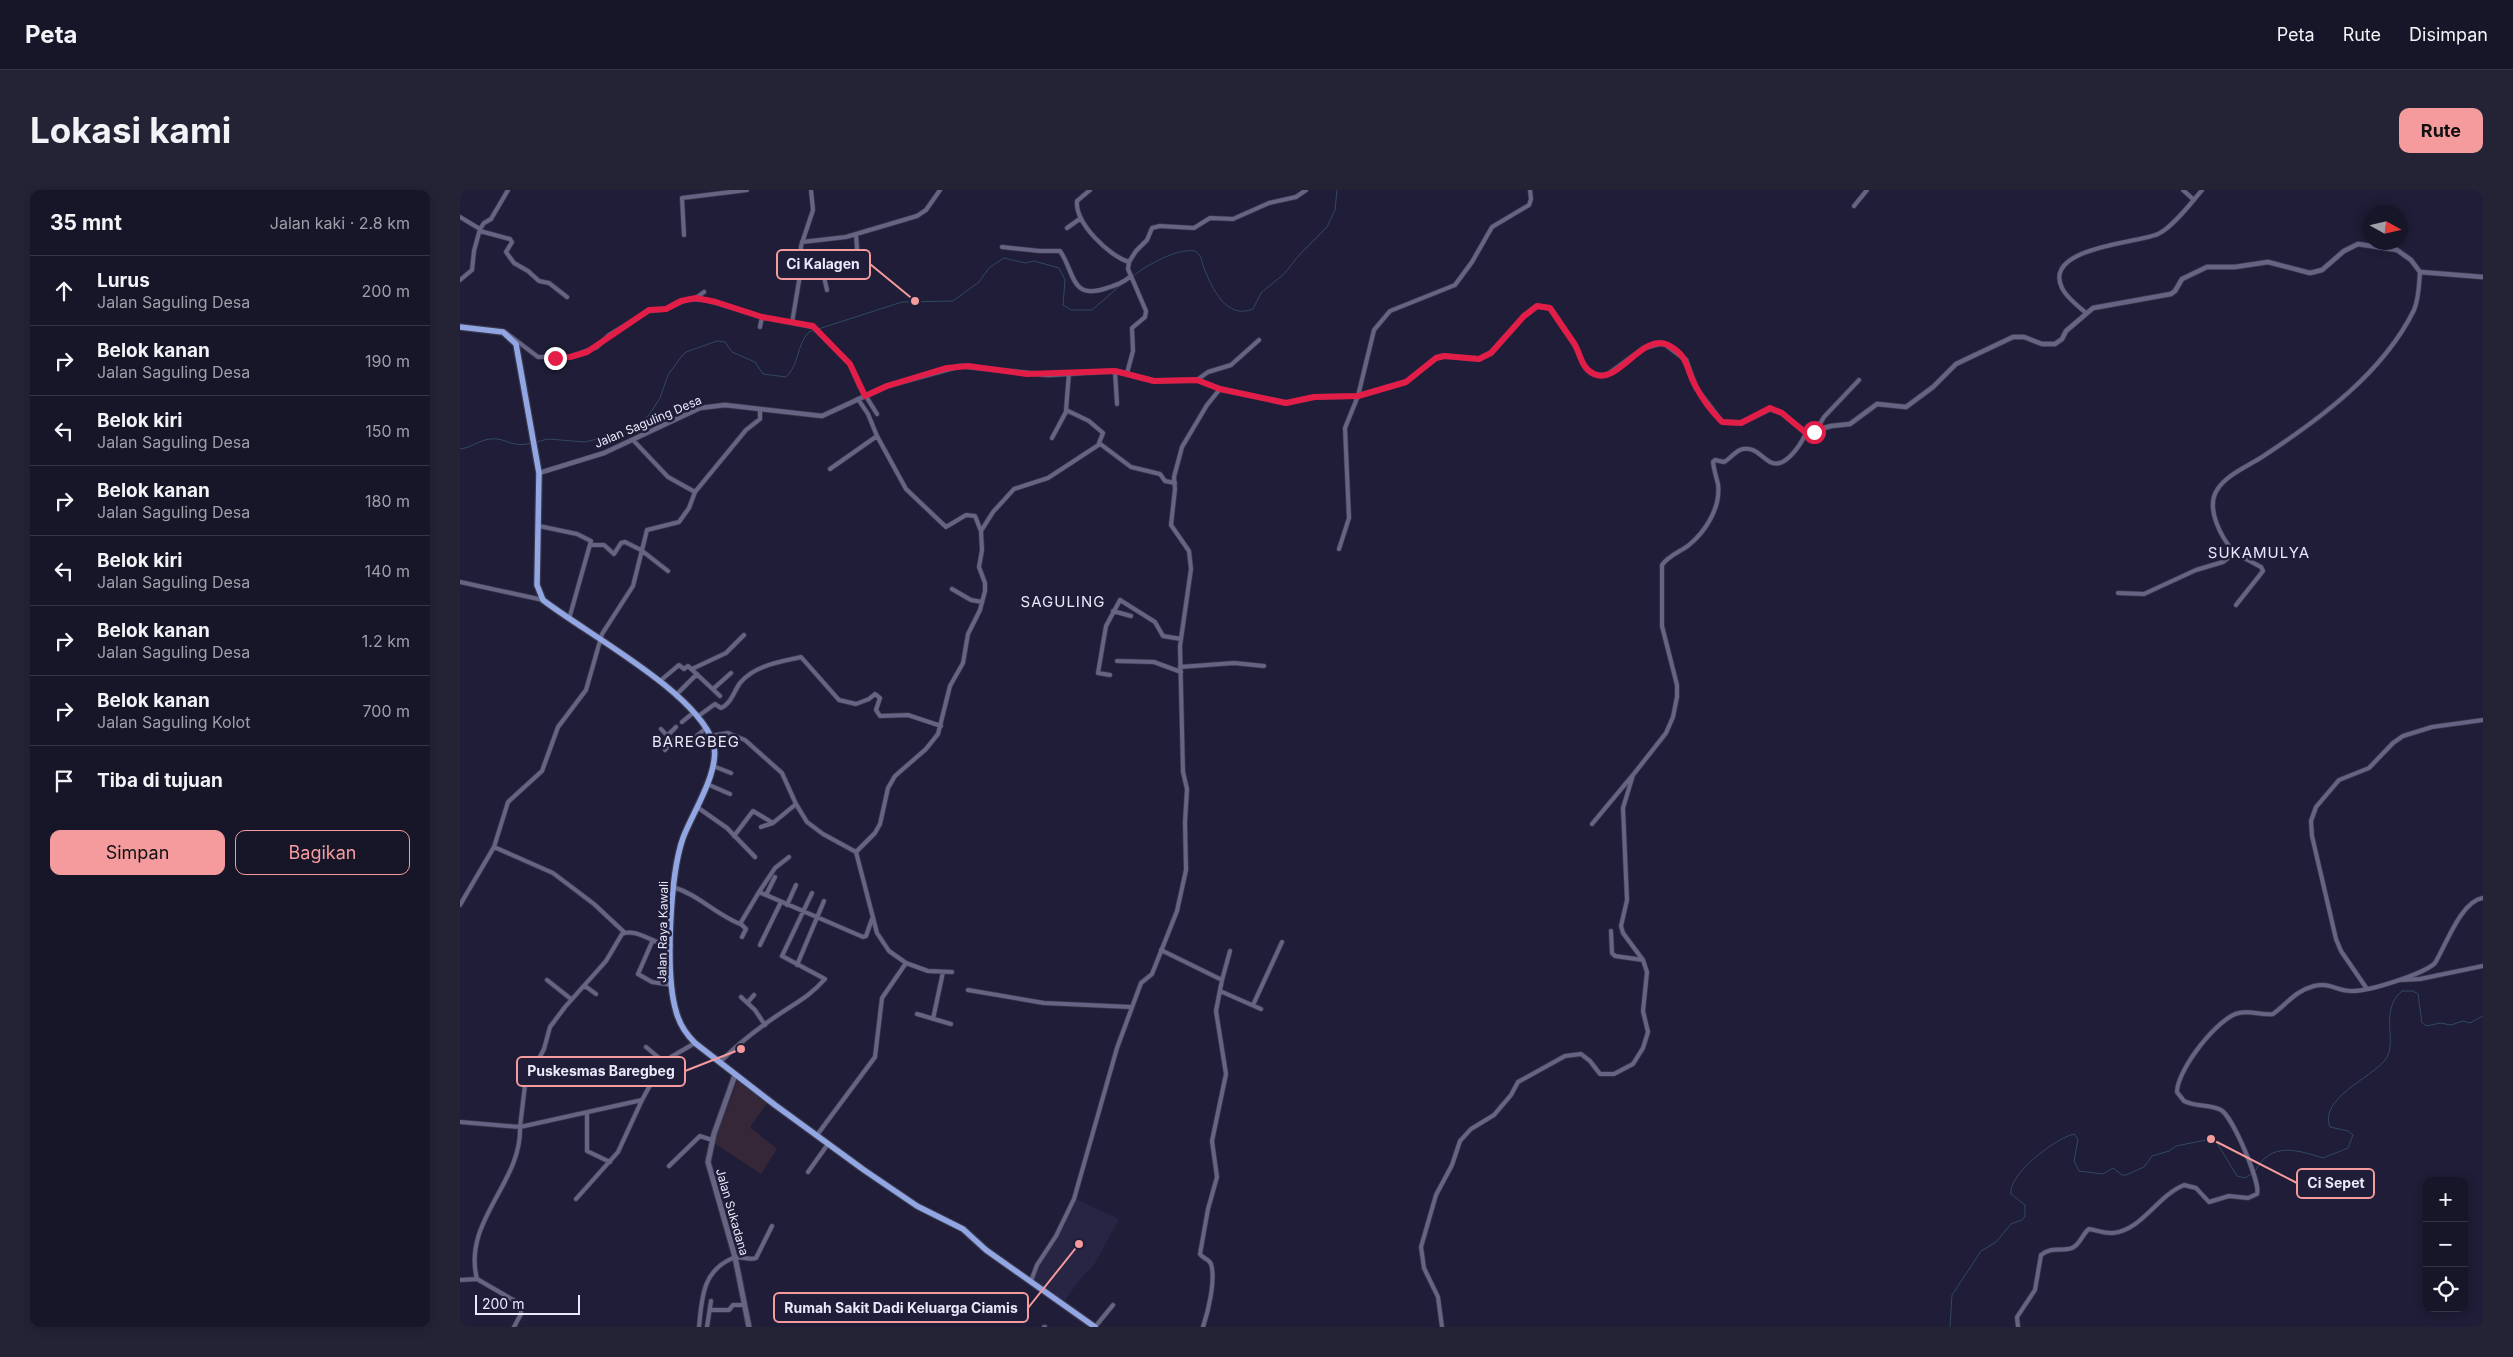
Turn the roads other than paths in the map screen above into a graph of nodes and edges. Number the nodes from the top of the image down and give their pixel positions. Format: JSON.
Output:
{"nodes":[{"id":1,"x":508,"y":190,"type":"edge"},
{"id":2,"x":747,"y":190,"type":"edge"},
{"id":3,"x":811,"y":190,"type":"edge"},
{"id":4,"x":940,"y":190,"type":"edge"},
{"id":5,"x":1090,"y":190,"type":"edge"},
{"id":6,"x":1306,"y":190,"type":"edge"},
{"id":7,"x":1530,"y":190,"type":"edge"},
{"id":8,"x":1867,"y":190,"type":"edge"},
{"id":9,"x":2183,"y":190,"type":"edge"},
{"id":10,"x":2202,"y":190,"type":"edge"},
{"id":11,"x":2194,"y":200,"type":"junction"},
{"id":12,"x":1854,"y":206,"type":"dead end"},
{"id":13,"x":460,"y":217,"type":"edge"},
{"id":14,"x":1081,"y":218,"type":"junction"},
{"id":15,"x":1067,"y":228,"type":"dead end"},
{"id":16,"x":480,"y":230,"type":"junction"},
{"id":17,"x":856,"y":234,"type":"junction"},
{"id":18,"x":684,"y":235,"type":"dead end"},
{"id":19,"x":802,"y":242,"type":"junction"},
{"id":20,"x":1002,"y":247,"type":"dead end"},
{"id":21,"x":1129,"y":262,"type":"junction"},
{"id":22,"x":821,"y":264,"type":"junction"},
{"id":23,"x":801,"y":265,"type":"junction"},
{"id":24,"x":2420,"y":272,"type":"junction"},
{"id":25,"x":1131,"y":277,"type":"junction"},
{"id":26,"x":2483,"y":277,"type":"edge"},
{"id":27,"x":460,"y":280,"type":"edge"},
{"id":28,"x":827,"y":290,"type":"dead end"},
{"id":29,"x":704,"y":292,"type":"dead end"},
{"id":30,"x":567,"y":298,"type":"dead end"},
{"id":31,"x":696,"y":298,"type":"junction"},
{"id":32,"x":2086,"y":313,"type":"junction"},
{"id":33,"x":762,"y":317,"type":"junction"},
{"id":34,"x":792,"y":323,"type":"junction"},
{"id":35,"x":460,"y":327,"type":"edge"},
{"id":36,"x":760,"y":327,"type":"dead end"},
{"id":37,"x":503,"y":332,"type":"junction"},
{"id":38,"x":1259,"y":340,"type":"dead end"},
{"id":39,"x":1115,"y":371,"type":"junction"},
{"id":40,"x":1069,"y":373,"type":"junction"},
{"id":41,"x":1127,"y":373,"type":"junction"},
{"id":42,"x":1197,"y":380,"type":"junction"},
{"id":43,"x":1859,"y":380,"type":"dead end"},
{"id":44,"x":1220,"y":389,"type":"junction"},
{"id":45,"x":865,"y":396,"type":"junction"},
{"id":46,"x":1358,"y":396,"type":"junction"},
{"id":47,"x":858,"y":399,"type":"junction"},
{"id":48,"x":1117,"y":404,"type":"dead end"},
{"id":49,"x":760,"y":409,"type":"junction"},
{"id":50,"x":1067,"y":410,"type":"junction"},
{"id":51,"x":877,"y":414,"type":"dead end"},
{"id":52,"x":1815,"y":432,"type":"junction"},
{"id":53,"x":1806,"y":433,"type":"junction"},
{"id":54,"x":877,"y":436,"type":"junction"},
{"id":55,"x":1052,"y":438,"type":"dead end"},
{"id":56,"x":633,"y":440,"type":"junction"},
{"id":57,"x":1100,"y":444,"type":"junction"},
{"id":58,"x":830,"y":469,"type":"dead end"},
{"id":59,"x":540,"y":473,"type":"junction"},
{"id":60,"x":1175,"y":482,"type":"junction"},
{"id":61,"x":695,"y":492,"type":"junction"},
{"id":62,"x":539,"y":526,"type":"junction"},
{"id":63,"x":981,"y":531,"type":"junction"},
{"id":64,"x":592,"y":545,"type":"junction"},
{"id":65,"x":1339,"y":549,"type":"dead end"},
{"id":66,"x":641,"y":550,"type":"junction"},
{"id":67,"x":2235,"y":553,"type":"junction"},
{"id":68,"x":668,"y":571,"type":"dead end"},
{"id":69,"x":460,"y":582,"type":"edge"},
{"id":70,"x":952,"y":589,"type":"dead end"},
{"id":71,"x":2118,"y":593,"type":"dead end"},
{"id":72,"x":544,"y":600,"type":"junction"},
{"id":73,"x":982,"y":602,"type":"junction"},
{"id":74,"x":2236,"y":605,"type":"dead end"},
{"id":75,"x":1113,"y":611,"type":"junction"},
{"id":76,"x":1131,"y":616,"type":"dead end"},
{"id":77,"x":569,"y":619,"type":"junction"},
{"id":78,"x":744,"y":635,"type":"dead end"},
{"id":79,"x":1181,"y":639,"type":"junction"},
{"id":80,"x":599,"y":640,"type":"junction"},
{"id":81,"x":1117,"y":661,"type":"dead end"},
{"id":82,"x":1264,"y":666,"type":"dead end"},
{"id":83,"x":692,"y":669,"type":"junction"},
{"id":84,"x":1180,"y":669,"type":"junction"},
{"id":85,"x":731,"y":673,"type":"dead end"},
{"id":86,"x":696,"y":674,"type":"junction"},
{"id":87,"x":1110,"y":675,"type":"dead end"},
{"id":88,"x":660,"y":681,"type":"junction"},
{"id":89,"x":713,"y":689,"type":"junction"},
{"id":90,"x":676,"y":695,"type":"junction"},
{"id":91,"x":720,"y":696,"type":"dead end"},
{"id":92,"x":695,"y":716,"type":"junction"},
{"id":93,"x":2483,"y":720,"type":"edge"},
{"id":94,"x":682,"y":722,"type":"dead end"},
{"id":95,"x":941,"y":726,"type":"junction"},
{"id":96,"x":676,"y":727,"type":"dead end"},
{"id":97,"x":705,"y":729,"type":"junction"},
{"id":98,"x":661,"y":730,"type":"dead end"},
{"id":99,"x":667,"y":736,"type":"junction"},
{"id":100,"x":710,"y":736,"type":"junction"},
{"id":101,"x":672,"y":741,"type":"junction"},
{"id":102,"x":665,"y":750,"type":"dead end"},
{"id":103,"x":713,"y":766,"type":"junction"},
{"id":104,"x":730,"y":773,"type":"dead end"},
{"id":105,"x":1634,"y":775,"type":"junction"},
{"id":106,"x":707,"y":784,"type":"junction"},
{"id":107,"x":730,"y":794,"type":"dead end"},
{"id":108,"x":796,"y":804,"type":"junction"},
{"id":109,"x":697,"y":807,"type":"junction"},
{"id":110,"x":773,"y":823,"type":"junction"},
{"id":111,"x":1592,"y":824,"type":"dead end"},
{"id":112,"x":761,"y":827,"type":"dead end"},
{"id":113,"x":734,"y":836,"type":"junction"},
{"id":114,"x":494,"y":847,"type":"junction"},
{"id":115,"x":856,"y":852,"type":"junction"},
{"id":116,"x":755,"y":857,"type":"dead end"},
{"id":117,"x":789,"y":857,"type":"dead end"},
{"id":118,"x":775,"y":877,"type":"dead end"},
{"id":119,"x":796,"y":885,"type":"dead end"},
{"id":120,"x":674,"y":886,"type":"junction"},
{"id":121,"x":759,"y":892,"type":"junction"},
{"id":122,"x":812,"y":893,"type":"dead end"},
{"id":123,"x":766,"y":895,"type":"junction"},
{"id":124,"x":2483,"y":898,"type":"edge"},
{"id":125,"x":824,"y":901,"type":"dead end"},
{"id":126,"x":781,"y":902,"type":"junction"},
{"id":127,"x":460,"y":905,"type":"edge"},
{"id":128,"x":787,"y":905,"type":"junction"},
{"id":129,"x":804,"y":911,"type":"junction"},
{"id":130,"x":818,"y":918,"type":"junction"},
{"id":131,"x":872,"y":919,"type":"junction"},
{"id":132,"x":742,"y":924,"type":"junction"},
{"id":133,"x":624,"y":932,"type":"junction"},
{"id":134,"x":1611,"y":932,"type":"dead end"},
{"id":135,"x":742,"y":937,"type":"dead end"},
{"id":136,"x":652,"y":942,"type":"junction"},
{"id":137,"x":1282,"y":942,"type":"dead end"},
{"id":138,"x":760,"y":945,"type":"dead end"},
{"id":139,"x":671,"y":946,"type":"junction"},
{"id":140,"x":1161,"y":950,"type":"junction"},
{"id":141,"x":1230,"y":951,"type":"dead end"},
{"id":142,"x":1643,"y":960,"type":"junction"},
{"id":143,"x":906,"y":963,"type":"junction"},
{"id":144,"x":797,"y":965,"type":"junction"},
{"id":145,"x":2483,"y":966,"type":"edge"},
{"id":146,"x":943,"y":972,"type":"junction"},
{"id":147,"x":952,"y":972,"type":"dead end"},
{"id":148,"x":547,"y":980,"type":"dead end"},
{"id":149,"x":1222,"y":980,"type":"junction"},
{"id":150,"x":2399,"y":980,"type":"junction"},
{"id":151,"x":672,"y":985,"type":"junction"},
{"id":152,"x":584,"y":986,"type":"junction"},
{"id":153,"x":2367,"y":989,"type":"junction"},
{"id":154,"x":968,"y":990,"type":"dead end"},
{"id":155,"x":1220,"y":991,"type":"junction"},
{"id":156,"x":596,"y":994,"type":"dead end"},
{"id":157,"x":754,"y":995,"type":"dead end"},
{"id":158,"x":741,"y":997,"type":"dead end"},
{"id":159,"x":571,"y":1000,"type":"junction"},
{"id":160,"x":748,"y":1002,"type":"junction"},
{"id":161,"x":1253,"y":1005,"type":"junction"},
{"id":162,"x":1131,"y":1007,"type":"junction"},
{"id":163,"x":1260,"y":1009,"type":"dead end"},
{"id":164,"x":917,"y":1014,"type":"dead end"},
{"id":165,"x":933,"y":1019,"type":"junction"},
{"id":166,"x":766,"y":1024,"type":"junction"},
{"id":167,"x":951,"y":1024,"type":"dead end"},
{"id":168,"x":695,"y":1043,"type":"junction"},
{"id":169,"x":646,"y":1047,"type":"dead end"},
{"id":170,"x":664,"y":1062,"type":"junction"},
{"id":171,"x":720,"y":1062,"type":"junction"},
{"id":172,"x":735,"y":1075,"type":"junction"},
{"id":173,"x":642,"y":1100,"type":"junction"},
{"id":174,"x":587,"y":1113,"type":"junction"},
{"id":175,"x":460,"y":1122,"type":"edge"},
{"id":176,"x":520,"y":1127,"type":"junction"},
{"id":177,"x":817,"y":1135,"type":"junction"},
{"id":178,"x":712,"y":1140,"type":"junction"},
{"id":179,"x":828,"y":1144,"type":"junction"},
{"id":180,"x":610,"y":1162,"type":"junction"},
{"id":181,"x":669,"y":1166,"type":"dead end"},
{"id":182,"x":808,"y":1172,"type":"dead end"},
{"id":183,"x":576,"y":1200,"type":"dead end"},
{"id":184,"x":772,"y":1226,"type":"dead end"},
{"id":185,"x":735,"y":1257,"type":"junction"},
{"id":186,"x":477,"y":1279,"type":"junction"},
{"id":187,"x":460,"y":1280,"type":"edge"},
{"id":188,"x":1031,"y":1281,"type":"junction"},
{"id":189,"x":711,"y":1301,"type":"dead end"},
{"id":190,"x":1114,"y":1304,"type":"dead end"},
{"id":191,"x":743,"y":1305,"type":"junction"},
{"id":192,"x":710,"y":1310,"type":"junction"},
{"id":193,"x":514,"y":1327,"type":"edge"},
{"id":194,"x":699,"y":1327,"type":"edge"},
{"id":195,"x":707,"y":1327,"type":"edge"},
{"id":196,"x":749,"y":1327,"type":"edge"},
{"id":197,"x":1095,"y":1327,"type":"edge"},
{"id":198,"x":1203,"y":1327,"type":"edge"},
{"id":199,"x":1442,"y":1327,"type":"edge"},
{"id":200,"x":2018,"y":1327,"type":"edge"}],
"edges":[{"from":1,"to":16,"type":"street"},
{"from":2,"to":18,"type":"street"},
{"from":3,"to":19,"type":"street"},
{"from":4,"to":17,"type":"street"},
{"from":5,"to":14,"type":"street"},
{"from":6,"to":21,"type":"street"},
{"from":7,"to":46,"type":"street"},
{"from":8,"to":12,"type":"street"},
{"from":9,"to":11,"type":"street"},
{"from":10,"to":11,"type":"street"},
{"from":11,"to":32,"type":"street"},
{"from":13,"to":16,"type":"street"},
{"from":14,"to":15,"type":"street"},
{"from":14,"to":21,"type":"street"},
{"from":16,"to":27,"type":"street"},
{"from":16,"to":30,"type":"street"},
{"from":17,"to":19,"type":"street"},
{"from":17,"to":22,"type":"street"},
{"from":19,"to":23,"type":"street"},
{"from":20,"to":25,"type":"street"},
{"from":21,"to":25,"type":"street"},
{"from":22,"to":23,"type":"street"},
{"from":22,"to":28,"type":"street"},
{"from":23,"to":34,"type":"street"},
{"from":24,"to":26,"type":"street"},
{"from":24,"to":32,"type":"street"},
{"from":24,"to":67,"type":"street"},
{"from":25,"to":41,"type":"street"},
{"from":29,"to":31,"type":"street"},
{"from":31,"to":33,"type":"street"},
{"from":31,"to":37,"type":"street"},
{"from":32,"to":52,"type":"street"},
{"from":33,"to":34,"type":"street"},
{"from":33,"to":36,"type":"street"},
{"from":34,"to":45,"type":"street"},
{"from":35,"to":37,"type":"highway"},
{"from":37,"to":59,"type":"highway"},
{"from":38,"to":42,"type":"street"},
{"from":39,"to":40,"type":"street","name":"Jalan Saguling Desa"},
{"from":39,"to":41,"type":"street","name":"Jalan Saguling Desa"},
{"from":39,"to":48,"type":"street"},
{"from":40,"to":45,"type":"street","name":"Jalan Saguling Desa"},
{"from":40,"to":50,"type":"street"},
{"from":41,"to":42,"type":"street","name":"Jalan Saguling Desa"},
{"from":42,"to":44,"type":"street","name":"Jalan Saguling Desa"},
{"from":43,"to":52,"type":"street"},
{"from":44,"to":46,"type":"street","name":"Jalan Saguling Desa"},
{"from":44,"to":60,"type":"street"},
{"from":45,"to":47,"type":"street","name":"Jalan Saguling Desa"},
{"from":45,"to":51,"type":"street"},
{"from":46,"to":53,"type":"street","name":"Jalan Saguling Desa"},
{"from":46,"to":65,"type":"street"},
{"from":47,"to":49,"type":"street","name":"Jalan Saguling Desa"},
{"from":47,"to":54,"type":"street"},
{"from":49,"to":56,"type":"street","name":"Jalan Saguling Desa"},
{"from":49,"to":61,"type":"street"},
{"from":50,"to":55,"type":"street"},
{"from":50,"to":57,"type":"street"},
{"from":52,"to":53,"type":"street"},
{"from":53,"to":105,"type":"street"},
{"from":54,"to":58,"type":"street"},
{"from":54,"to":63,"type":"street"},
{"from":56,"to":59,"type":"street","name":"Jalan Saguling Desa"},
{"from":56,"to":61,"type":"street"},
{"from":57,"to":60,"type":"street"},
{"from":57,"to":63,"type":"street"},
{"from":59,"to":62,"type":"highway"},
{"from":60,"to":79,"type":"street"},
{"from":61,"to":66,"type":"street"},
{"from":62,"to":64,"type":"street"},
{"from":62,"to":72,"type":"highway"},
{"from":63,"to":73,"type":"street"},
{"from":64,"to":66,"type":"street"},
{"from":64,"to":77,"type":"street"},
{"from":66,"to":68,"type":"street"},
{"from":66,"to":80,"type":"street"},
{"from":67,"to":71,"type":"street"},
{"from":67,"to":74,"type":"street"},
{"from":69,"to":72,"type":"street"},
{"from":70,"to":73,"type":"street"},
{"from":72,"to":77,"type":"highway","name":"Jalan Raya Kawali"},
{"from":73,"to":95,"type":"street"},
{"from":75,"to":76,"type":"street"},
{"from":75,"to":79,"type":"street"},
{"from":75,"to":87,"type":"street"},
{"from":77,"to":80,"type":"highway","name":"Jalan Raya Kawali"},
{"from":78,"to":83,"type":"street"},
{"from":79,"to":84,"type":"street"},
{"from":80,"to":88,"type":"highway","name":"Jalan Raya Kawali"},
{"from":80,"to":114,"type":"street"},
{"from":81,"to":84,"type":"street"},
{"from":82,"to":84,"type":"street"},
{"from":83,"to":86,"type":"street"},
{"from":83,"to":88,"type":"street"},
{"from":84,"to":140,"type":"street"},
{"from":85,"to":89,"type":"street"},
{"from":86,"to":89,"type":"street"},
{"from":86,"to":90,"type":"street"},
{"from":88,"to":90,"type":"highway","name":"Jalan Raya Kawali"},
{"from":89,"to":91,"type":"street"},
{"from":90,"to":92,"type":"highway","name":"Jalan Raya Kawali"},
{"from":92,"to":94,"type":"street"},
{"from":92,"to":95,"type":"street"},
{"from":92,"to":97,"type":"highway","name":"Jalan Raya Kawali"},
{"from":93,"to":153,"type":"street"},
{"from":95,"to":115,"type":"street"},
{"from":96,"to":99,"type":"street"},
{"from":97,"to":100,"type":"highway","name":"Jalan Raya Kawali"},
{"from":97,"to":101,"type":"street"},
{"from":98,"to":99,"type":"street"},
{"from":99,"to":101,"type":"street"},
{"from":100,"to":103,"type":"highway","name":"Jalan Raya Kawali"},
{"from":100,"to":108,"type":"street"},
{"from":101,"to":102,"type":"street"},
{"from":103,"to":104,"type":"street"},
{"from":103,"to":106,"type":"highway","name":"Jalan Raya Kawali"},
{"from":105,"to":111,"type":"street"},
{"from":105,"to":142,"type":"street"},
{"from":106,"to":107,"type":"street"},
{"from":106,"to":109,"type":"highway","name":"Jalan Raya Kawali"},
{"from":108,"to":110,"type":"street"},
{"from":108,"to":115,"type":"street"},
{"from":109,"to":113,"type":"street"},
{"from":109,"to":120,"type":"highway","name":"Jalan Raya Kawali"},
{"from":110,"to":112,"type":"street"},
{"from":110,"to":113,"type":"street"},
{"from":113,"to":116,"type":"street"},
{"from":114,"to":127,"type":"street"},
{"from":114,"to":133,"type":"street"},
{"from":115,"to":131,"type":"street"},
{"from":117,"to":121,"type":"street"},
{"from":118,"to":123,"type":"street"},
{"from":119,"to":128,"type":"street"},
{"from":120,"to":132,"type":"street"},
{"from":120,"to":139,"type":"highway","name":"Jalan Raya Kawali"},
{"from":121,"to":123,"type":"street"},
{"from":121,"to":132,"type":"street"},
{"from":122,"to":129,"type":"street"},
{"from":123,"to":126,"type":"street"},
{"from":124,"to":150,"type":"street"},
{"from":125,"to":130,"type":"street"},
{"from":126,"to":128,"type":"street"},
{"from":126,"to":138,"type":"street"},
{"from":128,"to":129,"type":"street"},
{"from":129,"to":130,"type":"street"},
{"from":129,"to":144,"type":"street"},
{"from":130,"to":131,"type":"street"},
{"from":130,"to":144,"type":"street"},
{"from":131,"to":143,"type":"street"},
{"from":132,"to":135,"type":"street"},
{"from":133,"to":136,"type":"street"},
{"from":133,"to":152,"type":"street"},
{"from":134,"to":142,"type":"street"},
{"from":136,"to":139,"type":"street"},
{"from":136,"to":151,"type":"street"},
{"from":137,"to":161,"type":"street"},
{"from":139,"to":151,"type":"highway","name":"Jalan Raya Kawali"},
{"from":140,"to":149,"type":"street"},
{"from":140,"to":162,"type":"street"},
{"from":141,"to":149,"type":"street"},
{"from":142,"to":199,"type":"street"},
{"from":143,"to":146,"type":"street"},
{"from":143,"to":177,"type":"street"},
{"from":144,"to":166,"type":"street"},
{"from":145,"to":150,"type":"street"},
{"from":146,"to":147,"type":"street"},
{"from":146,"to":165,"type":"street"},
{"from":148,"to":159,"type":"street"},
{"from":149,"to":155,"type":"street"},
{"from":150,"to":153,"type":"street"},
{"from":151,"to":168,"type":"highway","name":"Jalan Raya Kawali"},
{"from":152,"to":156,"type":"street"},
{"from":152,"to":159,"type":"street"},
{"from":153,"to":200,"type":"street"},
{"from":154,"to":162,"type":"street"},
{"from":155,"to":161,"type":"street"},
{"from":155,"to":198,"type":"street"},
{"from":157,"to":160,"type":"street"},
{"from":158,"to":160,"type":"street"},
{"from":159,"to":176,"type":"street"},
{"from":160,"to":166,"type":"street"},
{"from":161,"to":163,"type":"street"},
{"from":162,"to":188,"type":"street"},
{"from":164,"to":165,"type":"street"},
{"from":165,"to":167,"type":"street"},
{"from":166,"to":171,"type":"street"},
{"from":168,"to":170,"type":"street"},
{"from":168,"to":171,"type":"highway","name":"Jalan Raya Kawali"},
{"from":169,"to":170,"type":"street"},
{"from":170,"to":173,"type":"street"},
{"from":171,"to":172,"type":"highway","name":"Jalan Raya Kawali"},
{"from":172,"to":177,"type":"highway","name":"Jalan Raya Kawali"},
{"from":172,"to":178,"type":"main road","name":"Jalan Sukadana"},
{"from":173,"to":174,"type":"street"},
{"from":173,"to":180,"type":"street"},
{"from":174,"to":176,"type":"street"},
{"from":174,"to":180,"type":"street"},
{"from":175,"to":176,"type":"street"},
{"from":176,"to":186,"type":"street"},
{"from":177,"to":179,"type":"highway","name":"Jalan Raya Kawali"},
{"from":178,"to":181,"type":"street"},
{"from":178,"to":185,"type":"main road","name":"Jalan Sukadana"},
{"from":179,"to":182,"type":"street"},
{"from":179,"to":188,"type":"highway","name":"Jalan Raya Kawali"},
{"from":180,"to":183,"type":"street"},
{"from":184,"to":185,"type":"street"},
{"from":185,"to":191,"type":"main road","name":"Jalan Sukadana"},
{"from":185,"to":194,"type":"street"},
{"from":186,"to":187,"type":"street"},
{"from":186,"to":193,"type":"street"},
{"from":188,"to":197,"type":"highway","name":"Jalan Raya Kawali"},
{"from":189,"to":192,"type":"street"},
{"from":190,"to":197,"type":"street"},
{"from":191,"to":192,"type":"street"},
{"from":191,"to":196,"type":"main road","name":"Jalan Sukadana"},
{"from":192,"to":195,"type":"street"}]}
